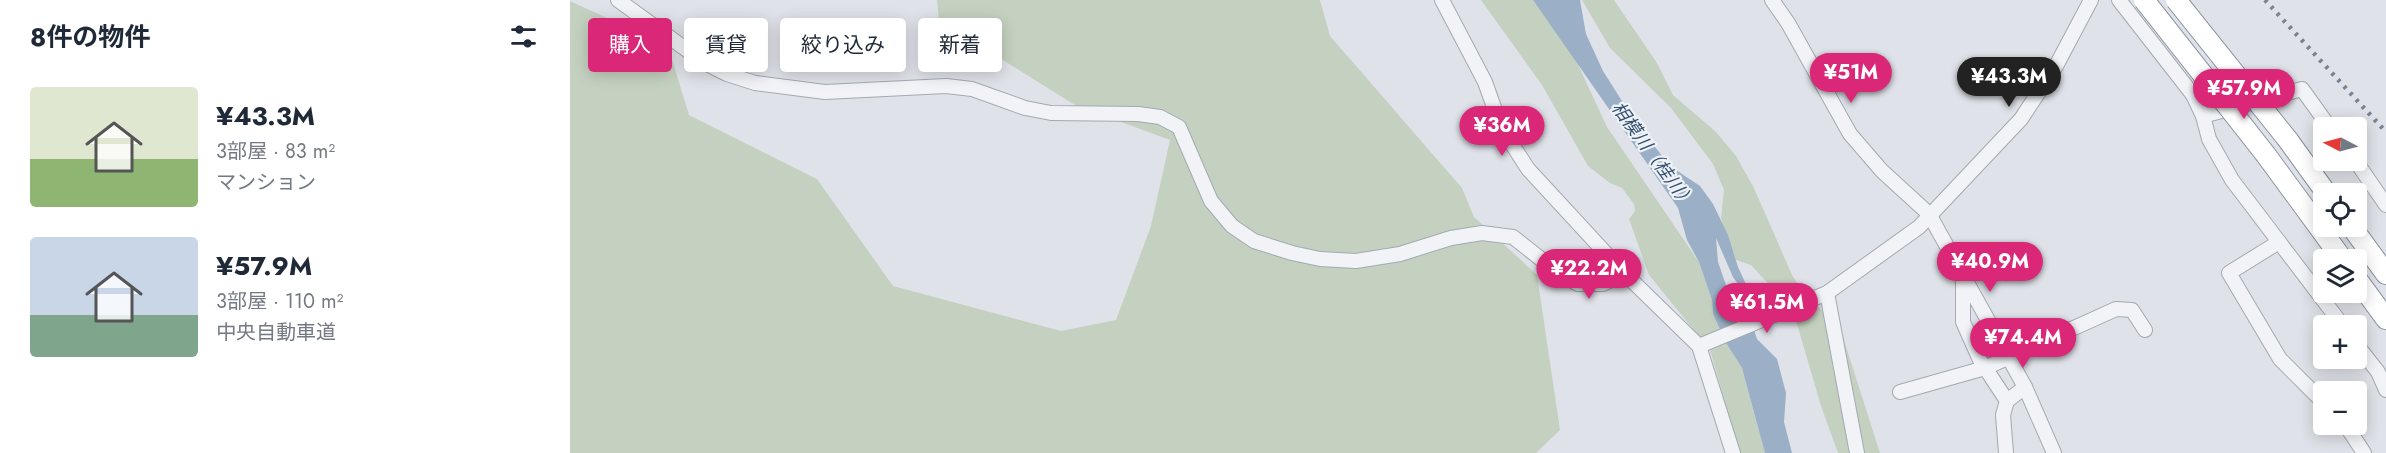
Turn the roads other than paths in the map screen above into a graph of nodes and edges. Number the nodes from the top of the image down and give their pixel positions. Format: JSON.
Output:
{"nodes":[{"id":1,"x":618,"y":0,"type":"edge"},
{"id":2,"x":1442,"y":0,"type":"edge"},
{"id":3,"x":1772,"y":0,"type":"edge"},
{"id":4,"x":2091,"y":0,"type":"edge"},
{"id":5,"x":2119,"y":0,"type":"edge"},
{"id":6,"x":2144,"y":0,"type":"edge"},
{"id":7,"x":2176,"y":0,"type":"edge"},
{"id":8,"x":2203,"y":116,"type":"junction"},
{"id":9,"x":2322,"y":117,"type":"edge"},
{"id":10,"x":2363,"y":171,"type":"edge"},
{"id":11,"x":2319,"y":183,"type":"edge"},
{"id":12,"x":2386,"y":205,"type":"edge"},
{"id":13,"x":1929,"y":214,"type":"junction"},
{"id":14,"x":2359,"y":237,"type":"edge"},
{"id":15,"x":2279,"y":242,"type":"junction"},
{"id":16,"x":2335,"y":249,"type":"edge"},
{"id":17,"x":1624,"y":273,"type":"junction"},
{"id":18,"x":2386,"y":274,"type":"edge"},
{"id":19,"x":1963,"y":276,"type":"junction"},
{"id":20,"x":2367,"y":293,"type":"edge"},
{"id":21,"x":1820,"y":295,"type":"junction"},
{"id":22,"x":2335,"y":315,"type":"edge"},
{"id":23,"x":2386,"y":318,"type":"edge"},
{"id":24,"x":2145,"y":330,"type":"dead end"},
{"id":25,"x":1704,"y":344,"type":"junction"},
{"id":26,"x":2009,"y":358,"type":"junction"},
{"id":27,"x":2367,"y":358,"type":"edge"},
{"id":28,"x":1985,"y":368,"type":"junction"},
{"id":29,"x":2025,"y":387,"type":"junction"},
{"id":30,"x":2386,"y":390,"type":"edge"},
{"id":31,"x":1900,"y":392,"type":"dead end"},
{"id":32,"x":2313,"y":392,"type":"edge"},
{"id":33,"x":2007,"y":401,"type":"junction"},
{"id":34,"x":2352,"y":435,"type":"edge"},
{"id":35,"x":1733,"y":453,"type":"edge"},
{"id":36,"x":1857,"y":453,"type":"edge"},
{"id":37,"x":2006,"y":453,"type":"edge"},
{"id":38,"x":2054,"y":453,"type":"edge"},
{"id":39,"x":2364,"y":453,"type":"edge"}],
"edges":[{"from":1,"to":17,"type":"street"},
{"from":2,"to":17,"type":"street"},
{"from":3,"to":13,"type":"street"},
{"from":4,"to":13,"type":"street"},
{"from":5,"to":8,"type":"street"},
{"from":6,"to":16,"type":"highway","bridge":true},
{"from":7,"to":11,"type":"highway","bridge":true},
{"from":8,"to":9,"type":"street"},
{"from":8,"to":15,"type":"street"},
{"from":10,"to":12,"type":"street"},
{"from":13,"to":19,"type":"street"},
{"from":13,"to":21,"type":"street"},
{"from":14,"to":18,"type":"highway"},
{"from":15,"to":22,"type":"street"},
{"from":15,"to":32,"type":"street"},
{"from":17,"to":25,"type":"street"},
{"from":19,"to":26,"type":"street"},
{"from":19,"to":28,"type":"street"},
{"from":20,"to":23,"type":"highway"},
{"from":21,"to":25,"type":"street"},
{"from":21,"to":36,"type":"street"},
{"from":24,"to":26,"type":"street"},
{"from":25,"to":35,"type":"street"},
{"from":26,"to":28,"type":"street"},
{"from":26,"to":29,"type":"street"},
{"from":27,"to":30,"type":"street"},
{"from":28,"to":31,"type":"street"},
{"from":28,"to":33,"type":"street"},
{"from":29,"to":33,"type":"street"},
{"from":29,"to":38,"type":"street"},
{"from":33,"to":37,"type":"street"},
{"from":34,"to":39,"type":"street"}]}
